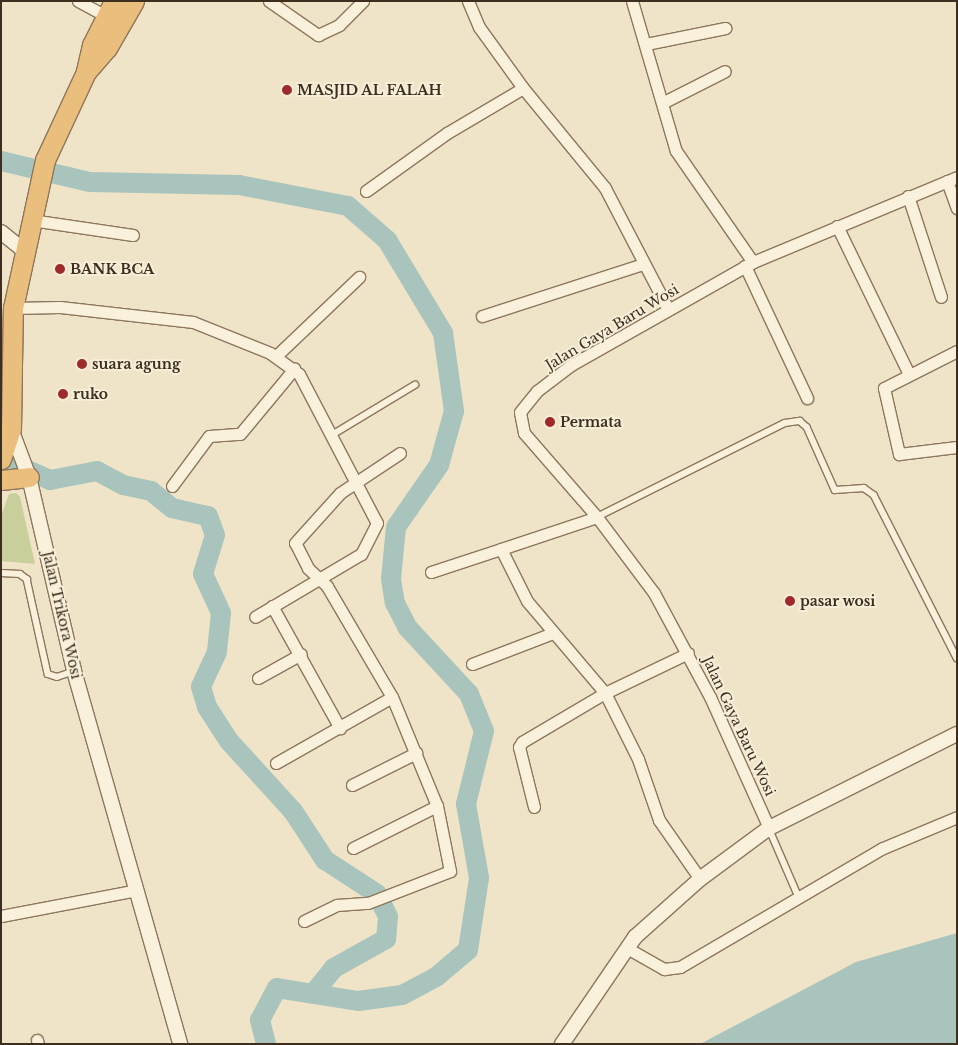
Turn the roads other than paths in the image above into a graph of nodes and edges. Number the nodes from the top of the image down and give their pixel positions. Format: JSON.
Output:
{"nodes":[{"id":1,"x":78,"y":1,"type":"edge"},
{"id":2,"x":134,"y":1,"type":"edge"},
{"id":3,"x":269,"y":1,"type":"edge"},
{"id":4,"x":363,"y":1,"type":"edge"},
{"id":5,"x":468,"y":1,"type":"edge"},
{"id":6,"x":632,"y":1,"type":"edge"},
{"id":7,"x":110,"y":8,"type":"edge"},
{"id":8,"x":725,"y":28,"type":"dead end"},
{"id":9,"x":646,"y":44,"type":"junction"},
{"id":10,"x":725,"y":70,"type":"dead end"},
{"id":11,"x":86,"y":72,"type":"junction"},
{"id":12,"x":523,"y":88,"type":"junction"},
{"id":13,"x":664,"y":102,"type":"junction"},
{"id":14,"x":952,"y":179,"type":"edge"},
{"id":15,"x":366,"y":192,"type":"dead end"},
{"id":16,"x":908,"y":196,"type":"junction"},
{"id":17,"x":957,"y":208,"type":"edge"},
{"id":18,"x":31,"y":220,"type":"junction"},
{"id":19,"x":837,"y":226,"type":"junction"},
{"id":20,"x":1,"y":232,"type":"edge"},
{"id":21,"x":133,"y":235,"type":"dead end"},
{"id":22,"x":23,"y":250,"type":"junction"},
{"id":23,"x":643,"y":264,"type":"junction"},
{"id":24,"x":749,"y":264,"type":"junction"},
{"id":25,"x":359,"y":277,"type":"dead end"},
{"id":26,"x":940,"y":297,"type":"dead end"},
{"id":27,"x":13,"y":308,"type":"junction"},
{"id":28,"x":668,"y":309,"type":"junction"},
{"id":29,"x":482,"y":316,"type":"dead end"},
{"id":30,"x":957,"y":351,"type":"edge"},
{"id":31,"x":276,"y":356,"type":"junction"},
{"id":32,"x":294,"y":369,"type":"junction"},
{"id":33,"x":909,"y":374,"type":"junction"},
{"id":34,"x":415,"y":385,"type":"dead end"},
{"id":35,"x":807,"y":398,"type":"dead end"},
{"id":36,"x":10,"y":428,"type":"junction"},
{"id":37,"x":332,"y":435,"type":"junction"},
{"id":38,"x":957,"y":447,"type":"edge"},
{"id":39,"x":400,"y":452,"type":"dead end"},
{"id":40,"x":1,"y":459,"type":"edge"},
{"id":41,"x":29,"y":477,"type":"junction"},
{"id":42,"x":1,"y":480,"type":"edge"},
{"id":43,"x":357,"y":480,"type":"junction"},
{"id":44,"x":172,"y":486,"type":"dead end"},
{"id":45,"x":597,"y":517,"type":"junction"},
{"id":46,"x":502,"y":549,"type":"junction"},
{"id":47,"x":431,"y":572,"type":"dead end"},
{"id":48,"x":1,"y":573,"type":"edge"},
{"id":49,"x":317,"y":578,"type":"junction"},
{"id":50,"x":272,"y":606,"type":"junction"},
{"id":51,"x":255,"y":617,"type":"dead end"},
{"id":52,"x":553,"y":633,"type":"junction"},
{"id":53,"x":688,"y":653,"type":"junction"},
{"id":54,"x":301,"y":654,"type":"junction"},
{"id":55,"x":957,"y":658,"type":"edge"},
{"id":56,"x":472,"y":664,"type":"dead end"},
{"id":57,"x":74,"y":672,"type":"junction"},
{"id":58,"x":258,"y":678,"type":"dead end"},
{"id":59,"x":605,"y":693,"type":"junction"},
{"id":60,"x":392,"y":697,"type":"junction"},
{"id":61,"x":340,"y":728,"type":"junction"},
{"id":62,"x":957,"y":734,"type":"edge"},
{"id":63,"x":416,"y":753,"type":"junction"},
{"id":64,"x":276,"y":763,"type":"dead end"},
{"id":65,"x":352,"y":785,"type":"dead end"},
{"id":66,"x":437,"y":806,"type":"junction"},
{"id":67,"x":534,"y":808,"type":"dead end"},
{"id":68,"x":957,"y":816,"type":"edge"},
{"id":69,"x":769,"y":828,"type":"junction"},
{"id":70,"x":353,"y":848,"type":"dead end"},
{"id":71,"x":700,"y":879,"type":"junction"},
{"id":72,"x":137,"y":890,"type":"junction"},
{"id":73,"x":798,"y":895,"type":"junction"},
{"id":74,"x":1,"y":916,"type":"edge"},
{"id":75,"x":304,"y":921,"type":"dead end"},
{"id":76,"x":626,"y":948,"type":"junction"},
{"id":77,"x":180,"y":1044,"type":"edge"},
{"id":78,"x":562,"y":1044,"type":"edge"}],
"edges":[{"from":1,"to":7,"type":"street"},
{"from":2,"to":11,"type":"highway"},
{"from":3,"to":4,"type":"street"},
{"from":5,"to":12,"type":"street"},
{"from":6,"to":9,"type":"street"},
{"from":7,"to":11,"type":"highway"},
{"from":8,"to":9,"type":"street"},
{"from":9,"to":13,"type":"street"},
{"from":10,"to":13,"type":"street"},
{"from":11,"to":18,"type":"highway","name":"Jalan Trikora Wosi"},
{"from":12,"to":15,"type":"street"},
{"from":12,"to":23,"type":"street"},
{"from":13,"to":24,"type":"street"},
{"from":14,"to":16,"type":"street","name":"Jalan Gaya Baru Wosi"},
{"from":14,"to":17,"type":"street"},
{"from":16,"to":19,"type":"street","name":"Jalan Gaya Baru Wosi"},
{"from":16,"to":26,"type":"street"},
{"from":18,"to":21,"type":"street"},
{"from":18,"to":22,"type":"highway","name":"Jalan Trikora Wosi"},
{"from":19,"to":24,"type":"street","name":"Jalan Gaya Baru Wosi"},
{"from":19,"to":33,"type":"street"},
{"from":20,"to":22,"type":"street"},
{"from":22,"to":27,"type":"highway","name":"Jalan Trikora Wosi"},
{"from":23,"to":28,"type":"street"},
{"from":23,"to":29,"type":"street"},
{"from":24,"to":28,"type":"street","name":"Jalan Gaya Baru Wosi"},
{"from":24,"to":35,"type":"street"},
{"from":25,"to":31,"type":"street"},
{"from":27,"to":31,"type":"street"},
{"from":27,"to":36,"type":"highway","name":"Jalan Trikora Wosi"},
{"from":28,"to":45,"type":"street","name":"Jalan Gaya Baru Wosi"},
{"from":30,"to":33,"type":"street"},
{"from":31,"to":32,"type":"street"},
{"from":32,"to":37,"type":"street"},
{"from":32,"to":44,"type":"street"},
{"from":33,"to":38,"type":"street"},
{"from":34,"to":37,"type":"lane"},
{"from":36,"to":40,"type":"highway"},
{"from":36,"to":41,"type":"street","name":"Jalan Trikora Wosi"},
{"from":37,"to":43,"type":"street"},
{"from":39,"to":43,"type":"street"},
{"from":41,"to":42,"type":"highway"},
{"from":41,"to":57,"type":"street","name":"Jalan Trikora Wosi"},
{"from":43,"to":49,"type":"street"},
{"from":43,"to":49,"type":"street"},
{"from":45,"to":46,"type":"street"},
{"from":45,"to":53,"type":"street","name":"Jalan Gaya Baru Wosi"},
{"from":45,"to":55,"type":"lane"},
{"from":46,"to":47,"type":"street"},
{"from":46,"to":52,"type":"street"},
{"from":48,"to":57,"type":"lane"},
{"from":49,"to":50,"type":"street"},
{"from":49,"to":60,"type":"street"},
{"from":50,"to":51,"type":"street"},
{"from":50,"to":54,"type":"street"},
{"from":52,"to":56,"type":"street"},
{"from":52,"to":59,"type":"street"},
{"from":53,"to":59,"type":"street"},
{"from":53,"to":69,"type":"street","name":"Jalan Gaya Baru Wosi"},
{"from":54,"to":58,"type":"street"},
{"from":54,"to":61,"type":"street"},
{"from":57,"to":72,"type":"street","name":"Jalan Trikora Wosi"},
{"from":59,"to":67,"type":"street"},
{"from":59,"to":71,"type":"street"},
{"from":60,"to":61,"type":"street"},
{"from":60,"to":63,"type":"street"},
{"from":61,"to":64,"type":"street"},
{"from":62,"to":69,"type":"street"},
{"from":63,"to":65,"type":"street"},
{"from":63,"to":66,"type":"street"},
{"from":66,"to":70,"type":"street"},
{"from":66,"to":75,"type":"street"},
{"from":68,"to":73,"type":"street"},
{"from":69,"to":71,"type":"street"},
{"from":69,"to":73,"type":"lane"},
{"from":71,"to":76,"type":"street"},
{"from":72,"to":74,"type":"street"},
{"from":72,"to":77,"type":"street","name":"Jalan Trikora Wosi"},
{"from":73,"to":76,"type":"street"},
{"from":76,"to":78,"type":"street"}]}
